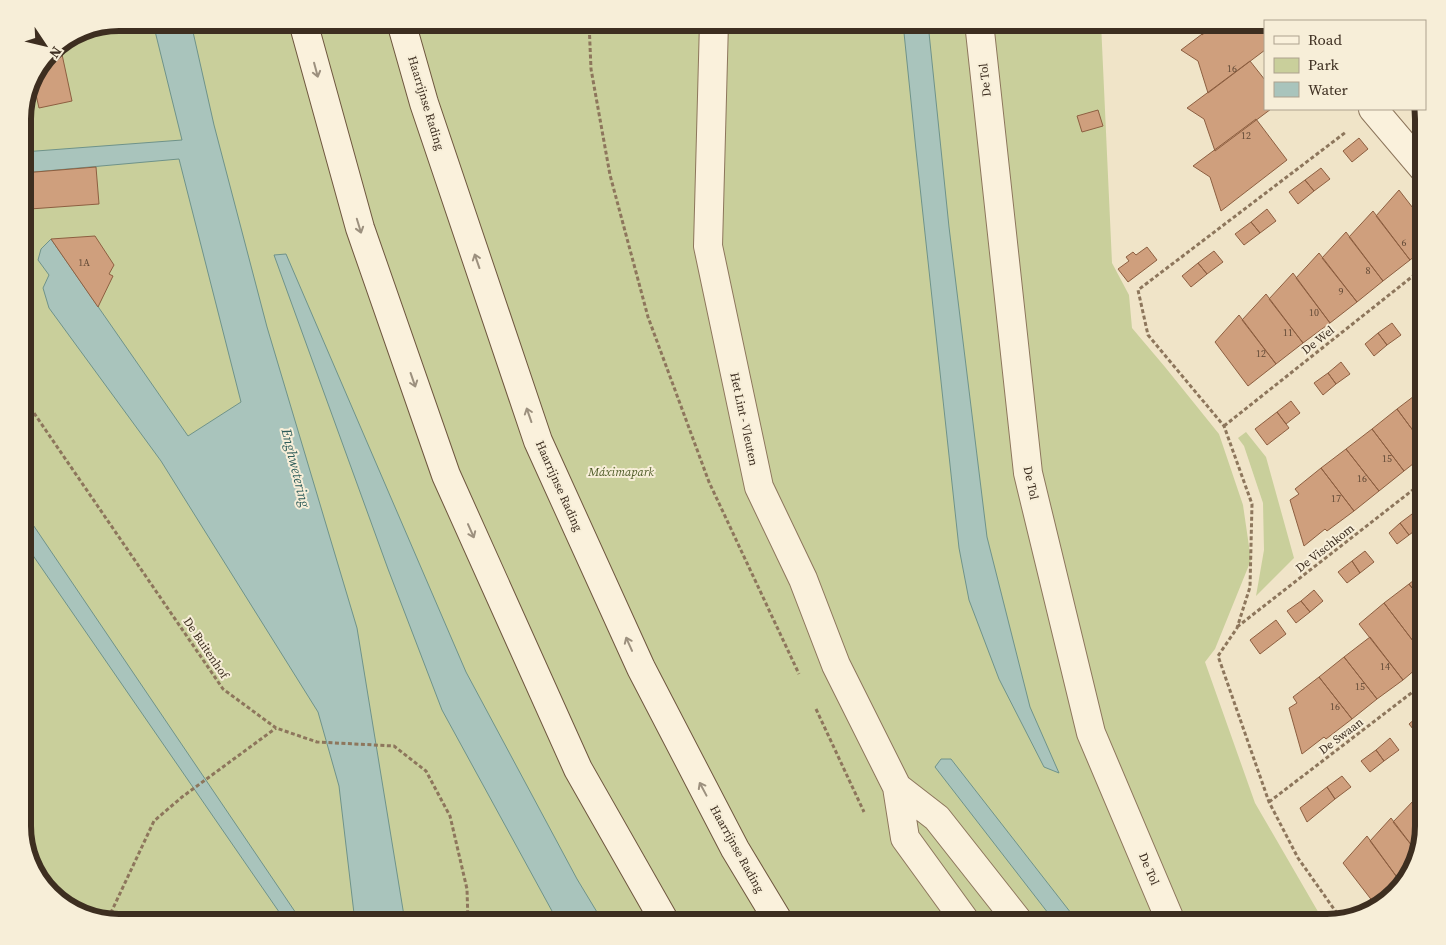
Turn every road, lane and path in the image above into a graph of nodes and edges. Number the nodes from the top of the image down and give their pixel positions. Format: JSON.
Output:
{"nodes":[{"id":1,"x":305,"y":31,"type":"edge"},
{"id":2,"x":404,"y":31,"type":"edge"},
{"id":3,"x":714,"y":31,"type":"edge"},
{"id":4,"x":980,"y":31,"type":"edge"},
{"id":5,"x":1372,"y":110,"type":"edge"},
{"id":6,"x":1374,"y":110,"type":"edge"},
{"id":7,"x":1415,"y":158,"type":"edge"},
{"id":8,"x":1415,"y":275,"type":"edge"},
{"id":9,"x":31,"y":409,"type":"edge"},
{"id":10,"x":1224,"y":426,"type":"junction"},
{"id":11,"x":1415,"y":489,"type":"edge"},
{"id":12,"x":1236,"y":628,"type":"junction"},
{"id":13,"x":1415,"y":691,"type":"edge"},
{"id":14,"x":276,"y":728,"type":"junction"},
{"id":15,"x":897,"y":787,"type":"junction"},
{"id":16,"x":1269,"y":802,"type":"junction"},
{"id":17,"x":111,"y":913,"type":"edge"},
{"id":18,"x":1338,"y":913,"type":"edge"},
{"id":19,"x":468,"y":914,"type":"edge"},
{"id":20,"x":660,"y":914,"type":"edge"},
{"id":21,"x":774,"y":914,"type":"edge"},
{"id":22,"x":960,"y":914,"type":"edge"},
{"id":23,"x":1013,"y":914,"type":"edge"},
{"id":24,"x":1168,"y":914,"type":"edge"}],
"edges":[{"from":1,"to":20,"type":"street","one_way":true},
{"from":21,"to":2,"type":"street","name":"Haarrijnse Rading","one_way":true},
{"from":3,"to":15,"type":"street","name":"Het Lint - Vleuten"},
{"from":4,"to":24,"type":"street","name":"De Tol"},
{"from":5,"to":10,"type":"path"},
{"from":6,"to":7,"type":"street"},
{"from":8,"to":10,"type":"path","name":"De Wel"},
{"from":9,"to":14,"type":"path","name":"De Buitenhof"},
{"from":10,"to":12,"type":"path"},
{"from":11,"to":12,"type":"path","name":"De Vischkom"},
{"from":12,"to":16,"type":"path"},
{"from":13,"to":16,"type":"path","name":"De Swaan"},
{"from":14,"to":17,"type":"path"},
{"from":14,"to":19,"type":"path","name":"De Buitenhof"},
{"from":15,"to":22,"type":"street","name":"Het Lint - Vleuten"},
{"from":15,"to":23,"type":"street","name":"Het Lint - Vleuten"},
{"from":16,"to":18,"type":"path"}]}
